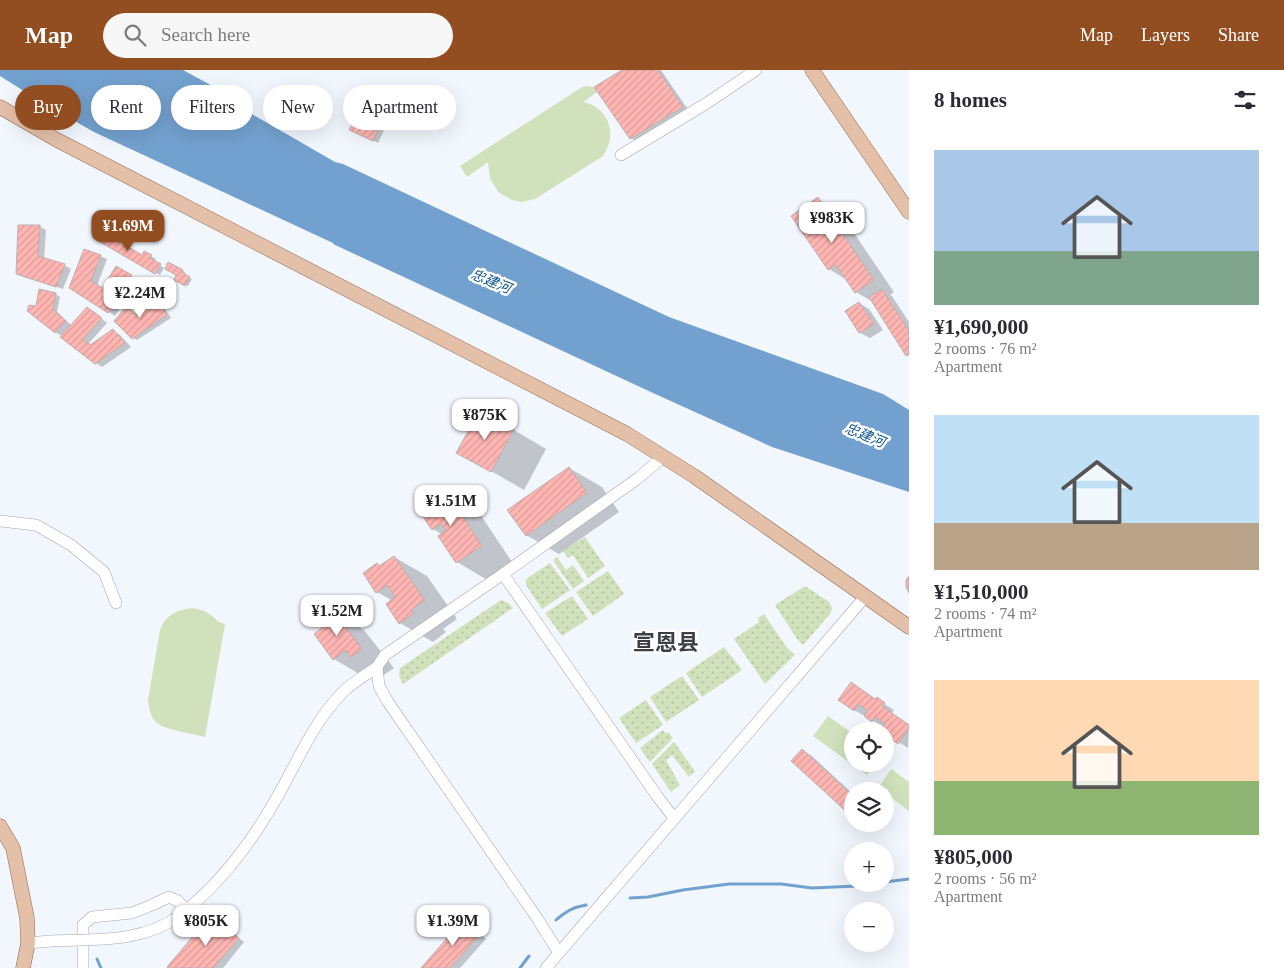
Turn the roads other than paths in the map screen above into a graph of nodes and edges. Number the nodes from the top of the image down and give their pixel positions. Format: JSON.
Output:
{"nodes":[{"id":1,"x":756,"y":70,"type":"edge"},
{"id":2,"x":812,"y":70,"type":"edge"},
{"id":3,"x":0,"y":107,"type":"edge"},
{"id":4,"x":621,"y":155,"type":"dead end"},
{"id":5,"x":909,"y":212,"type":"edge"},
{"id":6,"x":663,"y":457,"type":"junction"},
{"id":7,"x":0,"y":522,"type":"edge"},
{"id":8,"x":502,"y":574,"type":"junction"},
{"id":9,"x":865,"y":597,"type":"junction"},
{"id":10,"x":116,"y":603,"type":"dead end"},
{"id":11,"x":909,"y":627,"type":"edge"},
{"id":12,"x":377,"y":667,"type":"junction"},
{"id":13,"x":674,"y":818,"type":"junction"},
{"id":14,"x":0,"y":826,"type":"edge"},
{"id":15,"x":182,"y":913,"type":"junction"},
{"id":16,"x":28,"y":943,"type":"junction"},
{"id":17,"x":559,"y":953,"type":"junction"},
{"id":18,"x":23,"y":968,"type":"edge"},
{"id":19,"x":83,"y":968,"type":"edge"},
{"id":20,"x":546,"y":968,"type":"edge"}],
"edges":[{"from":1,"to":4,"type":"street"},
{"from":2,"to":5,"type":"main road"},
{"from":3,"to":6,"type":"main road"},
{"from":6,"to":8,"type":"street"},
{"from":6,"to":9,"type":"main road"},
{"from":7,"to":10,"type":"street"},
{"from":8,"to":12,"type":"street"},
{"from":8,"to":13,"type":"street"},
{"from":9,"to":11,"type":"main road"},
{"from":9,"to":13,"type":"street"},
{"from":12,"to":15,"type":"street"},
{"from":12,"to":17,"type":"street"},
{"from":13,"to":17,"type":"street"},
{"from":14,"to":16,"type":"main road"},
{"from":15,"to":16,"type":"street","bridge":true},
{"from":15,"to":19,"type":"street"},
{"from":16,"to":18,"type":"main road"},
{"from":17,"to":20,"type":"street"}]}
